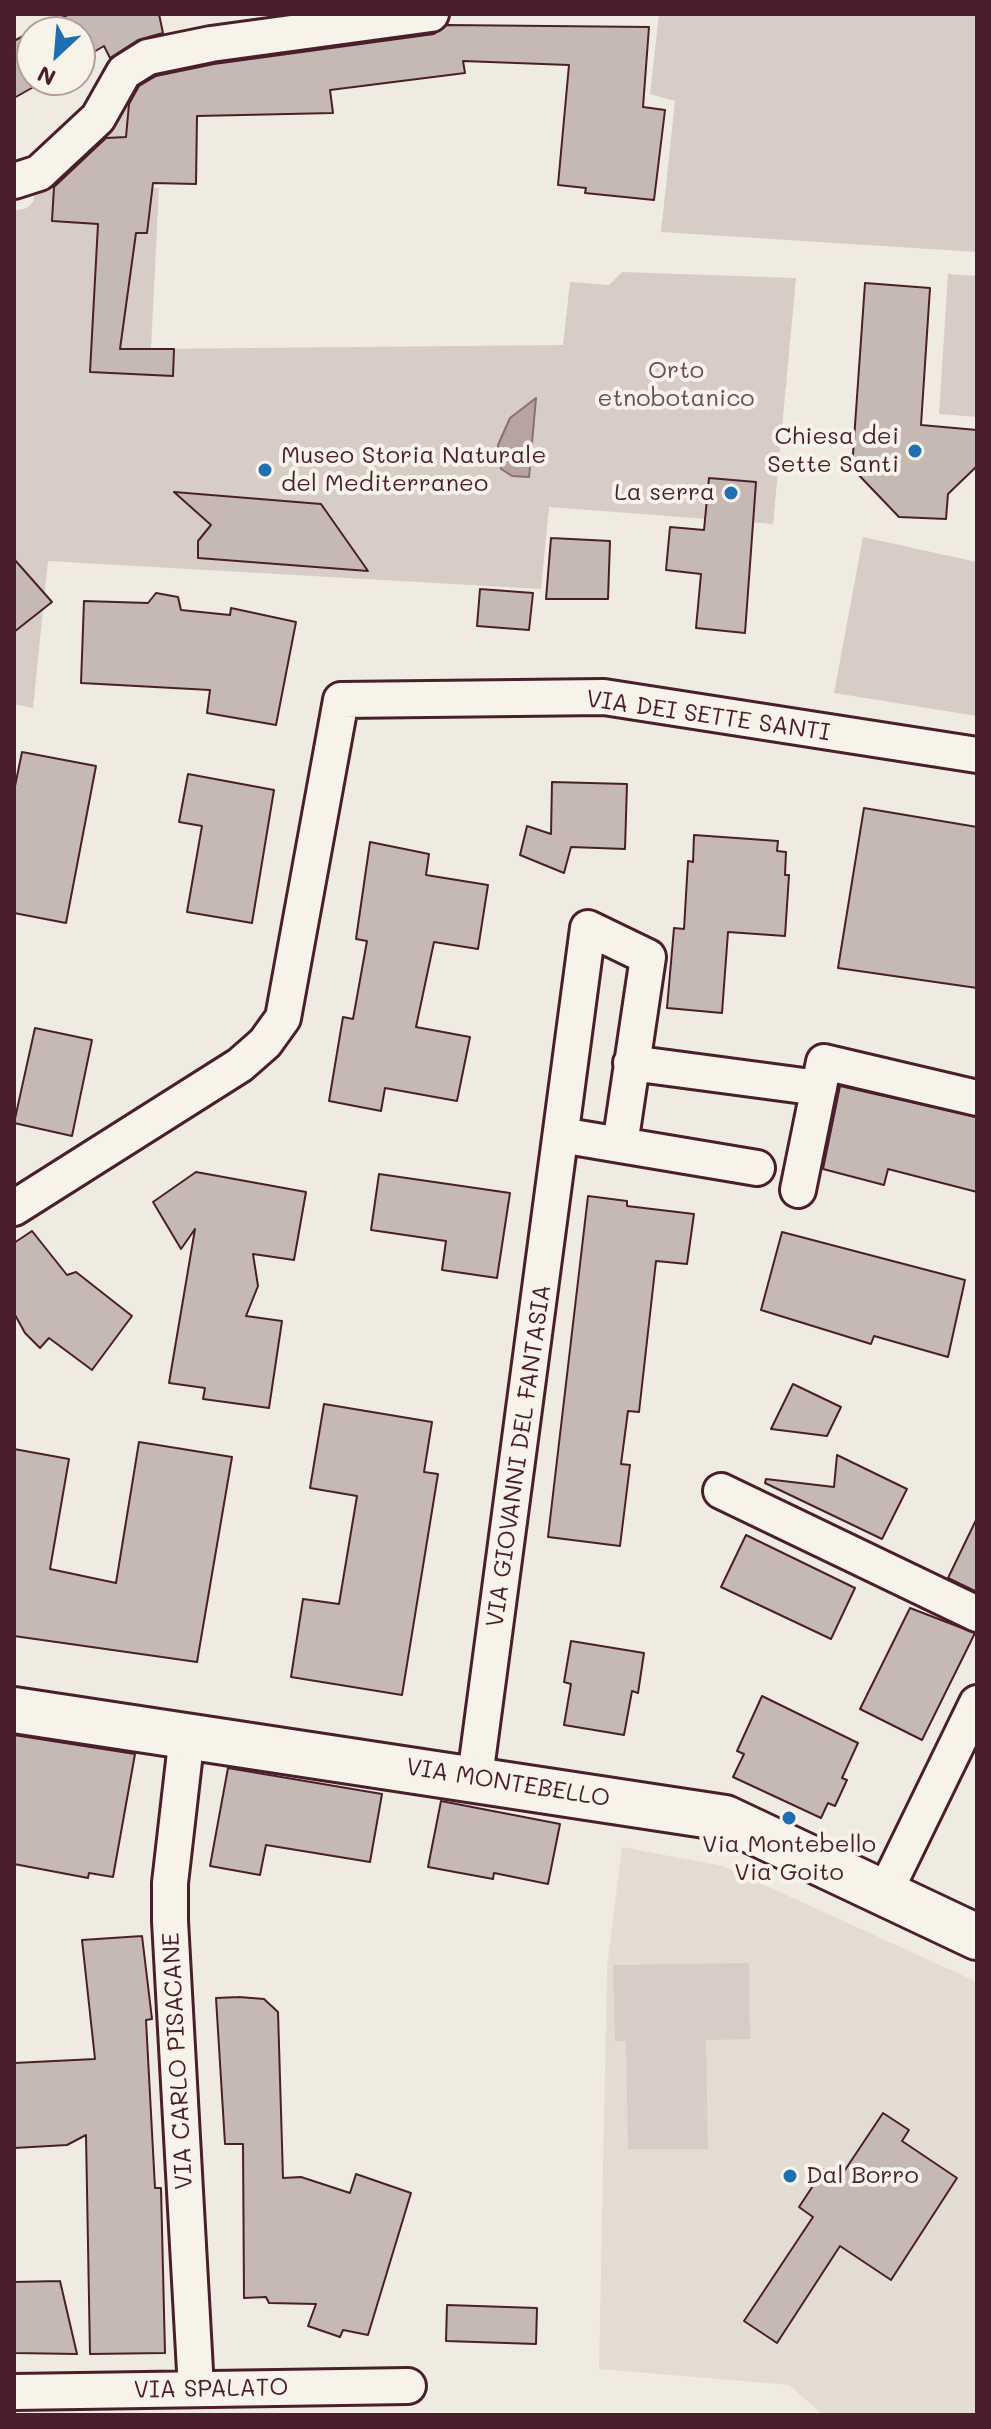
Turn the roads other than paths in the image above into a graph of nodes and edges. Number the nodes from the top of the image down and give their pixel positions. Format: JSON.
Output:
{"nodes":[{"id":1,"x":431,"y":14,"type":"edge"},
{"id":2,"x":14,"y":181,"type":"edge"},
{"id":3,"x":977,"y":755,"type":"edge"},
{"id":4,"x":631,"y":1063,"type":"junction"},
{"id":5,"x":819,"y":1088,"type":"junction"},
{"id":6,"x":977,"y":1098,"type":"edge"},
{"id":7,"x":561,"y":1135,"type":"junction"},
{"id":8,"x":620,"y":1145,"type":"junction"},
{"id":9,"x":757,"y":1168,"type":"dead end"},
{"id":10,"x":798,"y":1190,"type":"dead end"},
{"id":11,"x":14,"y":1208,"type":"edge"},
{"id":12,"x":721,"y":1491,"type":"dead end"},
{"id":13,"x":977,"y":1614,"type":"edge"},
{"id":14,"x":977,"y":1703,"type":"edge"},
{"id":15,"x":14,"y":1710,"type":"edge"},
{"id":16,"x":187,"y":1735,"type":"junction"},
{"id":17,"x":475,"y":1777,"type":"junction"},
{"id":18,"x":884,"y":1894,"type":"junction"},
{"id":19,"x":977,"y":1937,"type":"edge"},
{"id":20,"x":408,"y":2386,"type":"dead end"},
{"id":21,"x":196,"y":2389,"type":"junction"},
{"id":22,"x":14,"y":2392,"type":"edge"}],
"edges":[{"from":1,"to":2,"type":"street"},
{"from":3,"to":11,"type":"street","name":"VIA DEI SETTE SANTI"},
{"from":4,"to":5,"type":"street"},
{"from":4,"to":7,"type":"street","name":"VIA GIOVANNI DEL FANTASIA"},
{"from":4,"to":8,"type":"street","name":"VIA GIOVANNI DEL FANTASIA"},
{"from":5,"to":6,"type":"street"},
{"from":5,"to":10,"type":"street"},
{"from":7,"to":8,"type":"street"},
{"from":7,"to":17,"type":"street","name":"VIA GIOVANNI DEL FANTASIA"},
{"from":8,"to":9,"type":"street"},
{"from":12,"to":13,"type":"street"},
{"from":14,"to":18,"type":"street"},
{"from":15,"to":16,"type":"street","name":"VIA MONTEBELLO"},
{"from":16,"to":17,"type":"street","name":"VIA MONTEBELLO"},
{"from":16,"to":21,"type":"street","name":"VIA CARLO PISACANE"},
{"from":17,"to":18,"type":"street","name":"VIA MONTEBELLO"},
{"from":18,"to":19,"type":"street","name":"VIA MONTEBELLO"},
{"from":20,"to":21,"type":"street","name":"VIA SPALATO"},
{"from":21,"to":22,"type":"street","name":"VIA SPALATO"}]}
